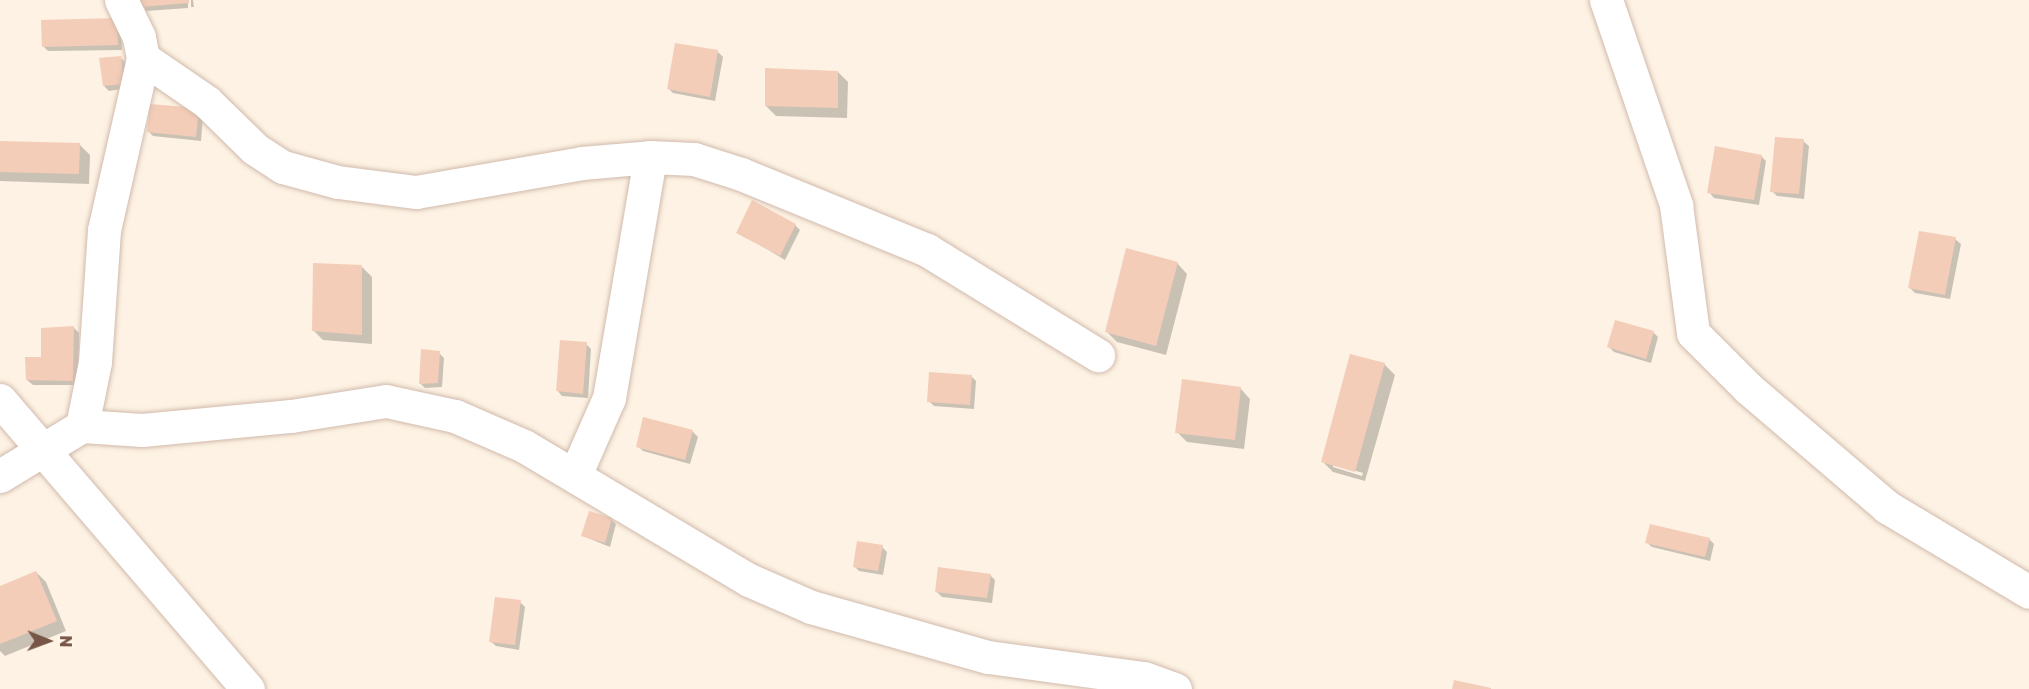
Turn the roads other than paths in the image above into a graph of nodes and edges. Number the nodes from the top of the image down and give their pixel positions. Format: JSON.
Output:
{"nodes":[{"id":1,"x":121,"y":0,"type":"edge"},
{"id":2,"x":1606,"y":0,"type":"edge"},
{"id":3,"x":143,"y":58,"type":"junction"},
{"id":4,"x":650,"y":157,"type":"junction"},
{"id":5,"x":1098,"y":355,"type":"dead end"},
{"id":6,"x":0,"y":400,"type":"edge"},
{"id":7,"x":82,"y":426,"type":"junction"},
{"id":8,"x":45,"y":451,"type":"junction"},
{"id":9,"x":575,"y":475,"type":"junction"},
{"id":10,"x":0,"y":476,"type":"edge"},
{"id":11,"x":2029,"y":592,"type":"edge"},
{"id":12,"x":248,"y":689,"type":"edge"},
{"id":13,"x":1175,"y":689,"type":"edge"}],
"edges":[{"from":1,"to":3,"type":"street"},
{"from":2,"to":11,"type":"street"},
{"from":3,"to":4,"type":"street"},
{"from":3,"to":7,"type":"street"},
{"from":4,"to":5,"type":"street"},
{"from":4,"to":9,"type":"street"},
{"from":6,"to":8,"type":"street"},
{"from":7,"to":8,"type":"street"},
{"from":7,"to":9,"type":"street"},
{"from":8,"to":10,"type":"street"},
{"from":8,"to":12,"type":"street"},
{"from":9,"to":13,"type":"street"}]}
